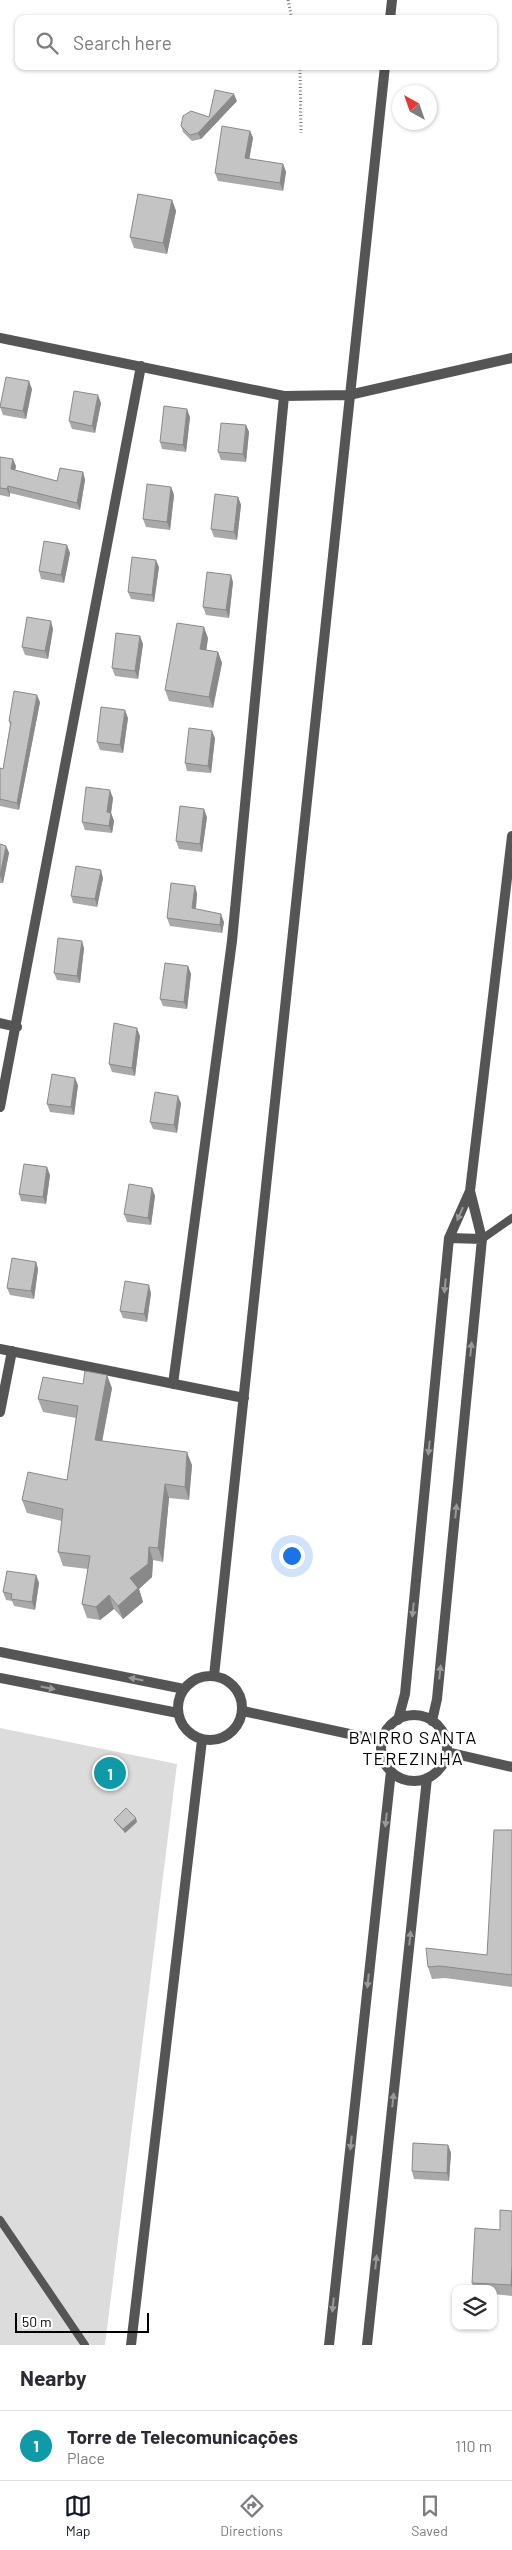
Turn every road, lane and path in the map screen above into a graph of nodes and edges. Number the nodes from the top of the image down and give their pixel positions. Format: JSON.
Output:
{"nodes":[{"id":1,"x":288,"y":0,"type":"edge"},
{"id":2,"x":392,"y":0,"type":"edge"},
{"id":3,"x":291,"y":15,"type":"edge"},
{"id":4,"x":390,"y":15,"type":"edge"},
{"id":5,"x":300,"y":70,"type":"edge"},
{"id":6,"x":385,"y":70,"type":"edge"},
{"id":7,"x":301,"y":133,"type":"dead end"},
{"id":8,"x":0,"y":338,"type":"edge"},
{"id":9,"x":512,"y":358,"type":"edge"},
{"id":10,"x":141,"y":366,"type":"junction"},
{"id":11,"x":349,"y":395,"type":"junction"},
{"id":12,"x":284,"y":396,"type":"junction"},
{"id":13,"x":512,"y":836,"type":"edge"},
{"id":14,"x":511,"y":857,"type":"edge"},
{"id":15,"x":0,"y":1024,"type":"edge"},
{"id":16,"x":16,"y":1027,"type":"junction"},
{"id":17,"x":0,"y":1107,"type":"edge"},
{"id":18,"x":470,"y":1191,"type":"junction"},
{"id":19,"x":512,"y":1218,"type":"edge"},
{"id":20,"x":449,"y":1238,"type":"junction"},
{"id":21,"x":482,"y":1239,"type":"junction"},
{"id":22,"x":0,"y":1349,"type":"edge"},
{"id":23,"x":12,"y":1351,"type":"junction"},
{"id":24,"x":173,"y":1384,"type":"junction"},
{"id":25,"x":244,"y":1398,"type":"junction"},
{"id":26,"x":0,"y":1412,"type":"edge"},
{"id":27,"x":0,"y":1652,"type":"edge"},
{"id":28,"x":214,"y":1676,"type":"junction"},
{"id":29,"x":0,"y":1678,"type":"edge"},
{"id":30,"x":184,"y":1689,"type":"junction"},
{"id":31,"x":243,"y":1711,"type":"junction"},
{"id":32,"x":178,"y":1713,"type":"junction"},
{"id":33,"x":398,"y":1720,"type":"junction"},
{"id":34,"x":432,"y":1721,"type":"junction"},
{"id":35,"x":202,"y":1740,"type":"junction"},
{"id":36,"x":382,"y":1741,"type":"junction"},
{"id":37,"x":447,"y":1752,"type":"junction"},
{"id":38,"x":512,"y":1767,"type":"edge"},
{"id":39,"x":391,"y":1772,"type":"junction"},
{"id":40,"x":427,"y":1778,"type":"junction"},
{"id":41,"x":0,"y":2220,"type":"edge"},
{"id":42,"x":85,"y":2345,"type":"edge"},
{"id":43,"x":131,"y":2345,"type":"edge"},
{"id":44,"x":328,"y":2345,"type":"edge"},
{"id":45,"x":367,"y":2345,"type":"edge"}],
"edges":[{"from":1,"to":3,"type":"path"},
{"from":2,"to":4,"type":"street"},
{"from":5,"to":7,"type":"path"},
{"from":6,"to":11,"type":"street"},
{"from":8,"to":10,"type":"street"},
{"from":9,"to":11,"type":"street"},
{"from":10,"to":12,"type":"street"},
{"from":10,"to":16,"type":"street"},
{"from":11,"to":12,"type":"street"},
{"from":11,"to":25,"type":"street"},
{"from":12,"to":24,"type":"street"},
{"from":13,"to":14,"type":"street"},
{"from":14,"to":18,"type":"street"},
{"from":15,"to":16,"type":"street"},
{"from":16,"to":17,"type":"street"},
{"from":18,"to":20,"type":"street","one_way":true},
{"from":18,"to":21,"type":"street"},
{"from":19,"to":21,"type":"lane"},
{"from":20,"to":21,"type":"street"},
{"from":20,"to":33,"type":"street","one_way":true},
{"from":34,"to":21,"type":"street","one_way":true},
{"from":22,"to":23,"type":"street"},
{"from":23,"to":24,"type":"street"},
{"from":23,"to":26,"type":"street"},
{"from":24,"to":25,"type":"street"},
{"from":25,"to":28,"type":"street"},
{"from":30,"to":27,"type":"street","one_way":true},
{"from":28,"to":30,"type":"street"},
{"from":28,"to":31,"type":"street"},
{"from":29,"to":32,"type":"street","one_way":true},
{"from":30,"to":32,"type":"street"},
{"from":31,"to":35,"type":"street"},
{"from":31,"to":36,"type":"street"},
{"from":32,"to":35,"type":"street"},
{"from":33,"to":34,"type":"street"},
{"from":33,"to":36,"type":"street"},
{"from":34,"to":37,"type":"street"},
{"from":35,"to":43,"type":"street"},
{"from":36,"to":39,"type":"street"},
{"from":37,"to":38,"type":"street"},
{"from":37,"to":40,"type":"street"},
{"from":39,"to":40,"type":"street"},
{"from":39,"to":44,"type":"street","one_way":true},
{"from":45,"to":40,"type":"street","one_way":true},
{"from":41,"to":42,"type":"lane"}]}
